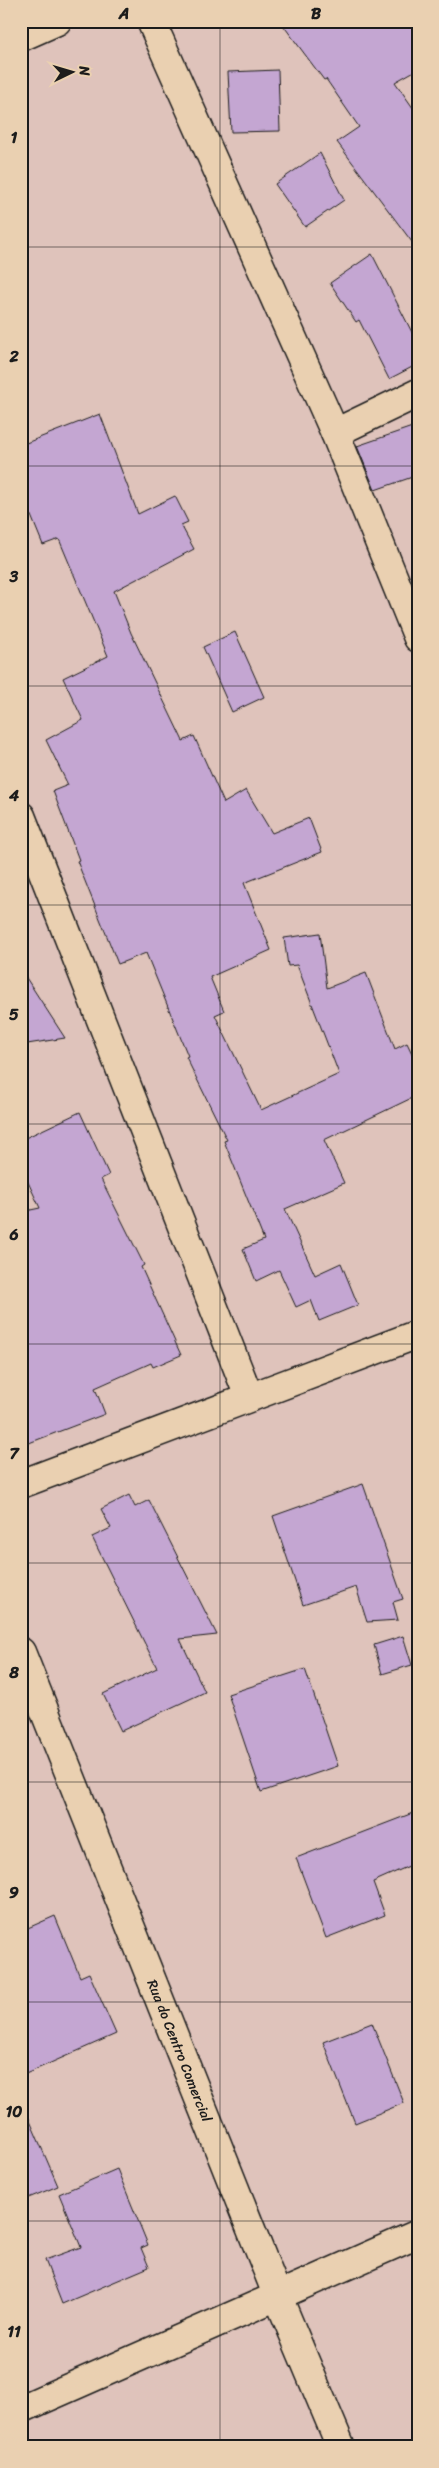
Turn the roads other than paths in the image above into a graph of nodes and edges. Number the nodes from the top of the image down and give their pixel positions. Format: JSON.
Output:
{"nodes":[{"id":1,"x":57,"y":21,"type":"edge"},
{"id":2,"x":151,"y":21,"type":"edge"},
{"id":3,"x":21,"y":36,"type":"edge"},
{"id":4,"x":418,"y":392,"type":"edge"},
{"id":5,"x":335,"y":433,"type":"junction"},
{"id":6,"x":418,"y":638,"type":"edge"},
{"id":7,"x":21,"y":816,"type":"edge"},
{"id":8,"x":418,"y":1334,"type":"edge"},
{"id":9,"x":249,"y":1397,"type":"junction"},
{"id":10,"x":21,"y":1484,"type":"edge"},
{"id":11,"x":21,"y":1652,"type":"edge"},
{"id":12,"x":418,"y":2234,"type":"edge"},
{"id":13,"x":278,"y":2297,"type":"junction"},
{"id":14,"x":21,"y":2409,"type":"edge"},
{"id":15,"x":341,"y":2447,"type":"edge"}],
"edges":[{"from":1,"to":3,"type":"street"},
{"from":2,"to":5,"type":"street"},
{"from":4,"to":5,"type":"street"},
{"from":5,"to":6,"type":"street"},
{"from":7,"to":9,"type":"street"},
{"from":8,"to":9,"type":"street"},
{"from":9,"to":10,"type":"street"},
{"from":11,"to":13,"type":"street","name":"Rua do Centro Comercial"},
{"from":12,"to":13,"type":"street"},
{"from":13,"to":14,"type":"street"},
{"from":13,"to":15,"type":"street","name":"Rua do Centro Comercial"}]}
